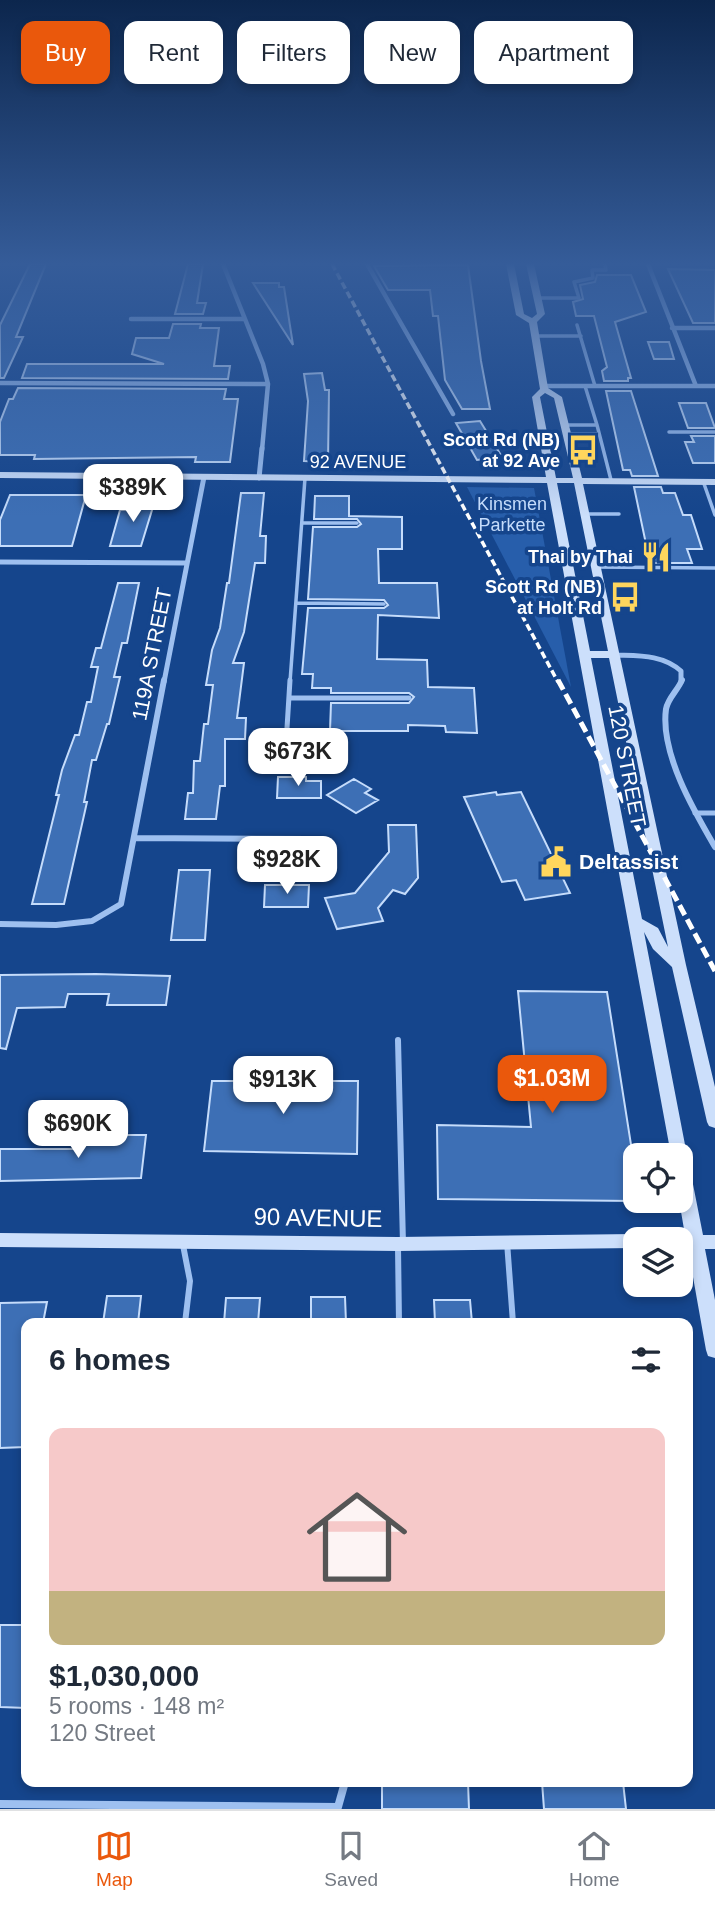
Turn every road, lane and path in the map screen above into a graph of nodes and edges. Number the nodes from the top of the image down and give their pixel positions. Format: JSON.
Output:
{"nodes":[{"id":1,"x":256,"y":348,"type":"edge"},
{"id":2,"x":414,"y":348,"type":"edge"},
{"id":3,"x":537,"y":348,"type":"edge"},
{"id":4,"x":584,"y":348,"type":"edge"},
{"id":5,"x":680,"y":348,"type":"edge"},
{"id":6,"x":0,"y":383,"type":"edge"},
{"id":7,"x":268,"y":383,"type":"junction"},
{"id":8,"x":585,"y":386,"type":"junction"},
{"id":9,"x":595,"y":386,"type":"junction"},
{"id":10,"x":696,"y":386,"type":"junction"},
{"id":11,"x":715,"y":386,"type":"edge"},
{"id":12,"x":544,"y":387,"type":"junction"},
{"id":13,"x":453,"y":414,"type":"dead end"},
{"id":14,"x":597,"y":425,"type":"junction"},
{"id":15,"x":567,"y":430,"type":"junction"},
{"id":16,"x":669,"y":432,"type":"dead end"},
{"id":17,"x":715,"y":432,"type":"edge"},
{"id":18,"x":599,"y":434,"type":"junction"},
{"id":19,"x":0,"y":475,"type":"edge"},
{"id":20,"x":204,"y":477,"type":"junction"},
{"id":21,"x":259,"y":478,"type":"junction"},
{"id":22,"x":305,"y":478,"type":"junction"},
{"id":23,"x":550,"y":479,"type":"junction"},
{"id":24,"x":578,"y":480,"type":"junction"},
{"id":25,"x":611,"y":480,"type":"junction"},
{"id":26,"x":703,"y":481,"type":"junction"},
{"id":27,"x":715,"y":482,"type":"edge"},
{"id":28,"x":584,"y":514,"type":"junction"},
{"id":29,"x":619,"y":514,"type":"dead end"},
{"id":30,"x":715,"y":515,"type":"edge"},
{"id":31,"x":302,"y":523,"type":"junction"},
{"id":32,"x":357,"y":523,"type":"dead end"},
{"id":33,"x":0,"y":562,"type":"edge"},
{"id":34,"x":187,"y":563,"type":"junction"},
{"id":35,"x":595,"y":567,"type":"junction"},
{"id":36,"x":715,"y":568,"type":"edge"},
{"id":37,"x":296,"y":603,"type":"junction"},
{"id":38,"x":384,"y":604,"type":"dead end"},
{"id":39,"x":583,"y":654,"type":"junction"},
{"id":40,"x":614,"y":655,"type":"junction"},
{"id":41,"x":289,"y":698,"type":"junction"},
{"id":42,"x":410,"y":698,"type":"dead end"},
{"id":43,"x":286,"y":728,"type":"dead end"},
{"id":44,"x":695,"y":813,"type":"junction"},
{"id":45,"x":715,"y":813,"type":"edge"},
{"id":46,"x":134,"y":838,"type":"junction"},
{"id":47,"x":307,"y":838,"type":"dead end"},
{"id":48,"x":715,"y":847,"type":"edge"},
{"id":49,"x":634,"y":921,"type":"junction"},
{"id":50,"x":0,"y":924,"type":"edge"},
{"id":51,"x":679,"y":965,"type":"junction"},
{"id":52,"x":398,"y":1040,"type":"dead end"},
{"id":53,"x":715,"y":1122,"type":"edge"},
{"id":54,"x":677,"y":1143,"type":"edge"},
{"id":55,"x":0,"y":1240,"type":"edge"},
{"id":56,"x":506,"y":1241,"type":"junction"},
{"id":57,"x":623,"y":1241,"type":"edge"},
{"id":58,"x":182,"y":1242,"type":"junction"},
{"id":59,"x":693,"y":1242,"type":"edge"},
{"id":60,"x":715,"y":1242,"type":"edge"},
{"id":61,"x":401,"y":1244,"type":"junction"},
{"id":62,"x":693,"y":1262,"type":"edge"},
{"id":63,"x":186,"y":1318,"type":"edge"},
{"id":64,"x":399,"y":1318,"type":"edge"},
{"id":65,"x":513,"y":1318,"type":"edge"},
{"id":66,"x":715,"y":1350,"type":"edge"},
{"id":67,"x":344,"y":1787,"type":"edge"},
{"id":68,"x":0,"y":1804,"type":"edge"}],
"edges":[{"from":1,"to":7,"type":"street"},
{"from":2,"to":13,"type":"street"},
{"from":3,"to":12,"type":"main road","name":"120 STREET"},
{"from":4,"to":9,"type":"lane"},
{"from":5,"to":10,"type":"street"},
{"from":6,"to":7,"type":"street"},
{"from":7,"to":21,"type":"street"},
{"from":8,"to":9,"type":"street"},
{"from":8,"to":12,"type":"street"},
{"from":8,"to":14,"type":"lane"},
{"from":9,"to":10,"type":"street"},
{"from":10,"to":11,"type":"street"},
{"from":12,"to":15,"type":"main road","name":"120 STREET"},
{"from":12,"to":23,"type":"main road","name":"120 STREET"},
{"from":14,"to":15,"type":"lane"},
{"from":14,"to":18,"type":"lane"},
{"from":15,"to":18,"type":"lane"},
{"from":15,"to":24,"type":"main road","name":"120 STREET"},
{"from":16,"to":17,"type":"lane"},
{"from":18,"to":25,"type":"lane"},
{"from":19,"to":20,"type":"main road","name":"92 AVENUE"},
{"from":20,"to":21,"type":"main road","name":"92 AVENUE"},
{"from":20,"to":34,"type":"street","name":"119A STREET"},
{"from":21,"to":22,"type":"main road","name":"92 AVENUE"},
{"from":22,"to":23,"type":"main road","name":"92 AVENUE"},
{"from":22,"to":31,"type":"lane"},
{"from":23,"to":24,"type":"main road","name":"92 AVENUE"},
{"from":23,"to":39,"type":"main road","name":"120 STREET"},
{"from":24,"to":25,"type":"main road","name":"92 AVENUE"},
{"from":24,"to":28,"type":"main road","name":"120 STREET"},
{"from":25,"to":26,"type":"main road","name":"92 AVENUE"},
{"from":26,"to":27,"type":"main road","name":"92 AVENUE"},
{"from":26,"to":30,"type":"lane"},
{"from":28,"to":29,"type":"lane"},
{"from":28,"to":35,"type":"main road","name":"120 STREET"},
{"from":31,"to":32,"type":"lane"},
{"from":31,"to":37,"type":"lane"},
{"from":33,"to":34,"type":"street"},
{"from":34,"to":46,"type":"street","name":"119A STREET"},
{"from":35,"to":36,"type":"lane"},
{"from":35,"to":40,"type":"main road","name":"120 STREET"},
{"from":37,"to":38,"type":"lane"},
{"from":37,"to":41,"type":"lane"},
{"from":39,"to":40,"type":"main road"},
{"from":39,"to":49,"type":"main road","name":"120 STREET"},
{"from":40,"to":44,"type":"street"},
{"from":40,"to":51,"type":"main road","name":"120 STREET"},
{"from":41,"to":42,"type":"lane"},
{"from":41,"to":43,"type":"lane"},
{"from":44,"to":45,"type":"lane"},
{"from":44,"to":48,"type":"street"},
{"from":46,"to":47,"type":"street"},
{"from":46,"to":50,"type":"street","name":"119A STREET"},
{"from":49,"to":51,"type":"main road"},
{"from":49,"to":54,"type":"main road","name":"120 STREET"},
{"from":51,"to":53,"type":"main road","name":"120 STREET"},
{"from":52,"to":61,"type":"lane"},
{"from":55,"to":58,"type":"main road","name":"90 AVENUE"},
{"from":56,"to":57,"type":"main road","name":"90 AVENUE"},
{"from":56,"to":61,"type":"main road","name":"90 AVENUE"},
{"from":56,"to":65,"type":"lane"},
{"from":58,"to":61,"type":"main road","name":"90 AVENUE"},
{"from":58,"to":63,"type":"lane"},
{"from":59,"to":60,"type":"main road"},
{"from":61,"to":64,"type":"lane"},
{"from":62,"to":66,"type":"main road"},
{"from":67,"to":68,"type":"lane"}]}
